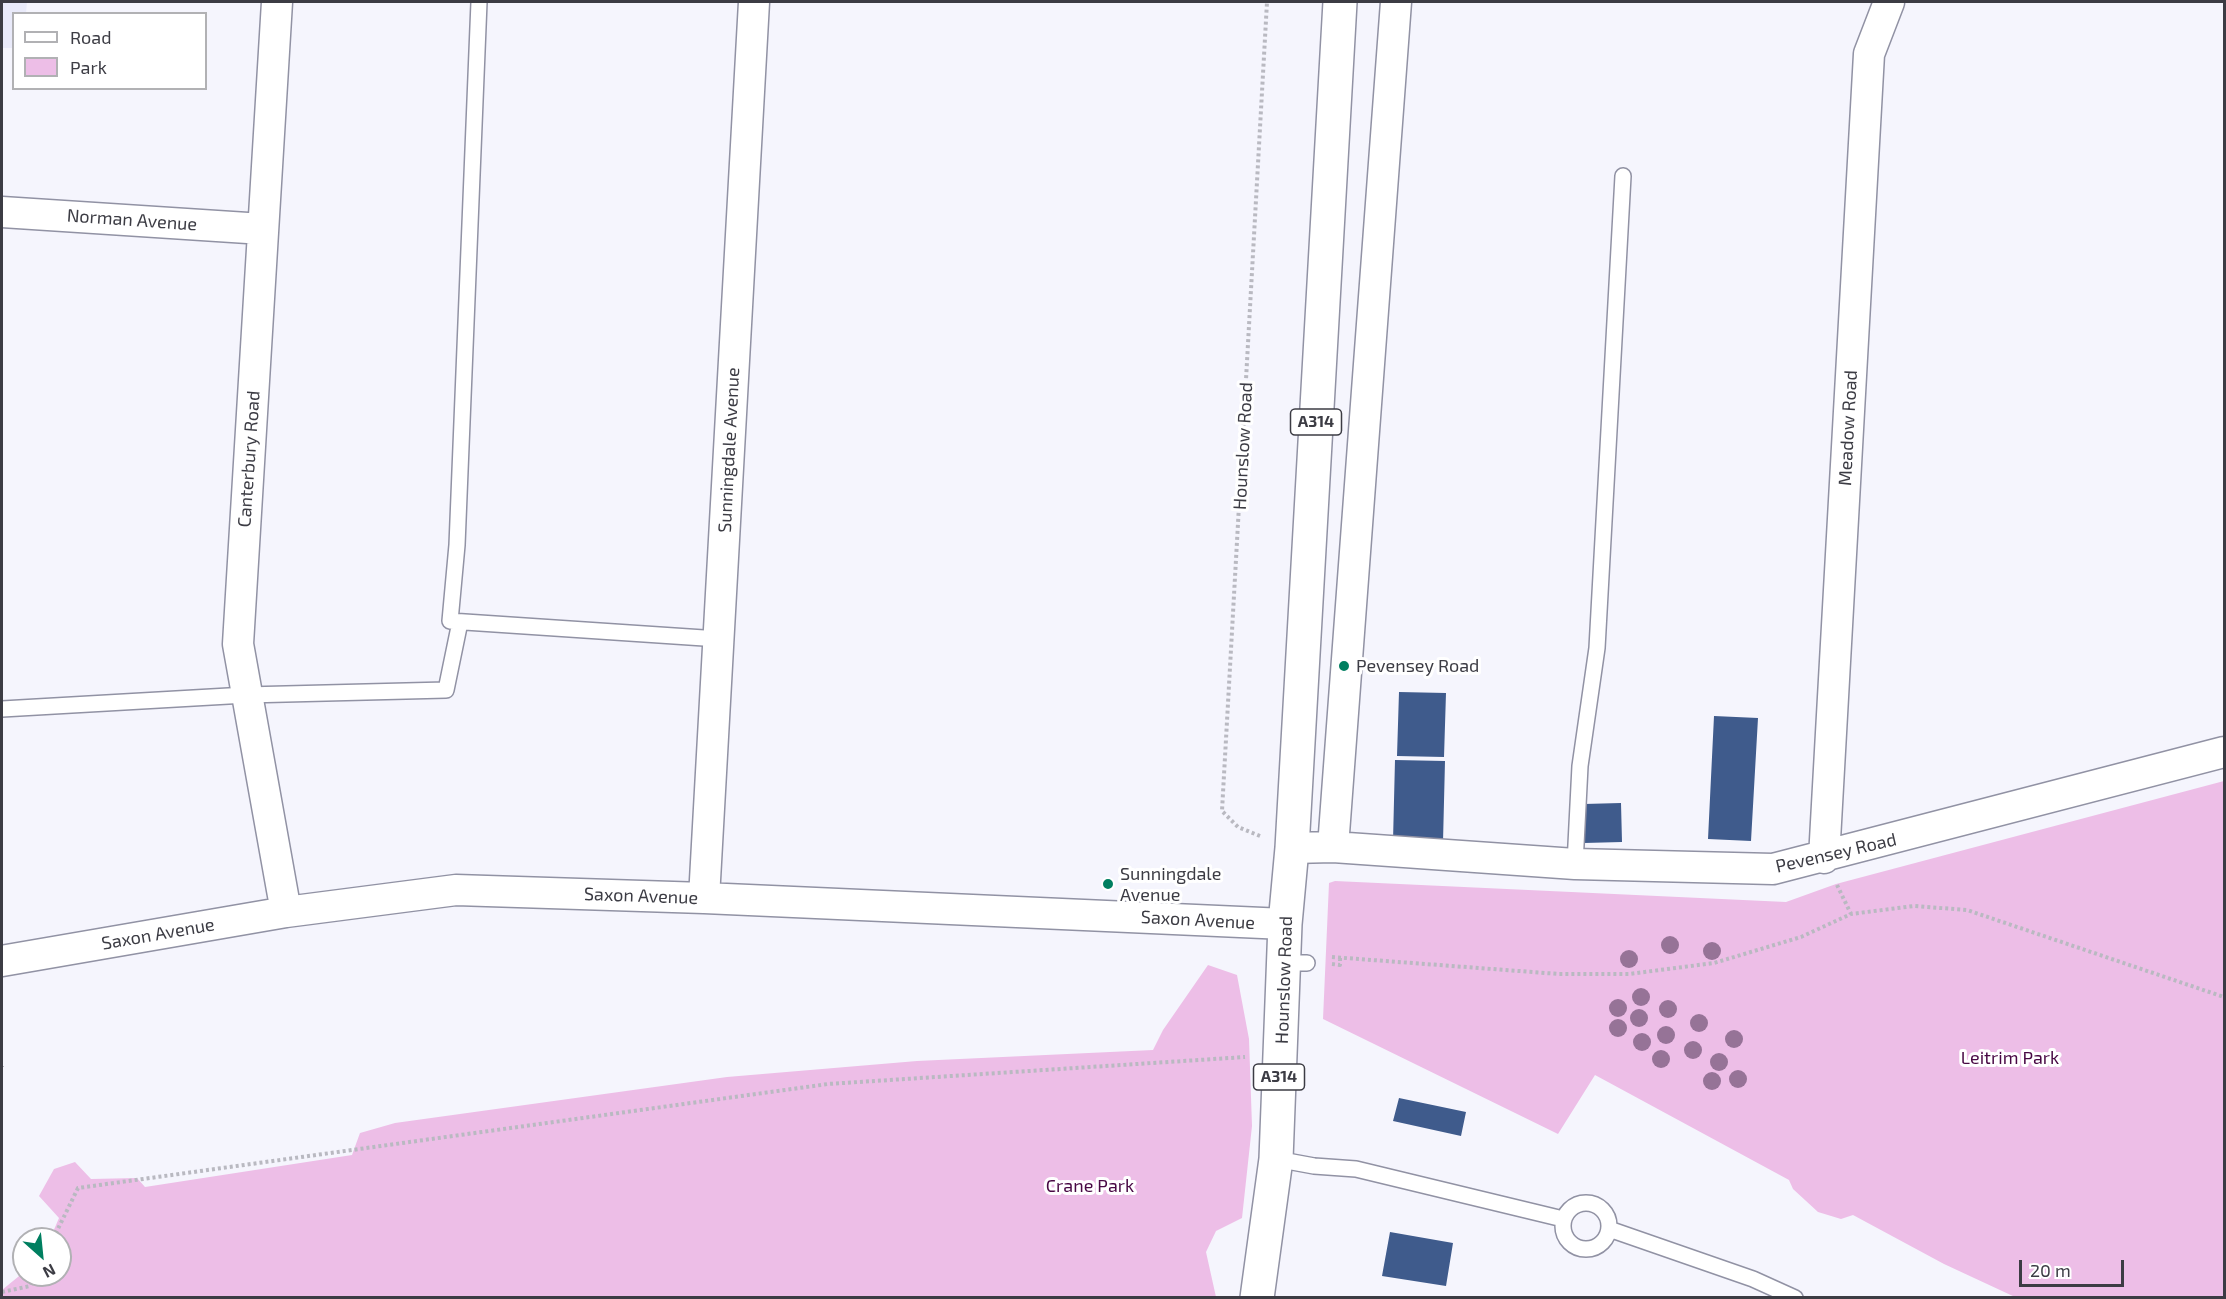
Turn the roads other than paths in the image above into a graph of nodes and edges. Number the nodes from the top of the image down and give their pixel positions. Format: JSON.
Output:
{"nodes":[{"id":1,"x":277,"y":2,"type":"edge"},
{"id":2,"x":479,"y":2,"type":"edge"},
{"id":3,"x":754,"y":2,"type":"edge"},
{"id":4,"x":1340,"y":2,"type":"edge"},
{"id":5,"x":1396,"y":2,"type":"edge"},
{"id":6,"x":1889,"y":2,"type":"edge"},
{"id":7,"x":1623,"y":176,"type":"dead end"},
{"id":8,"x":2,"y":212,"type":"edge"},
{"id":9,"x":263,"y":229,"type":"junction"},
{"id":10,"x":460,"y":622,"type":"junction"},
{"id":11,"x":719,"y":639,"type":"junction"},
{"id":12,"x":246,"y":695,"type":"junction"},
{"id":13,"x":2,"y":709,"type":"edge"},
{"id":14,"x":2224,"y":752,"type":"edge"},
{"id":15,"x":1292,"y":845,"type":"junction"},
{"id":16,"x":1333,"y":848,"type":"junction"},
{"id":17,"x":1824,"y":858,"type":"junction"},
{"id":18,"x":1575,"y":864,"type":"junction"},
{"id":19,"x":704,"y":898,"type":"junction"},
{"id":20,"x":286,"y":912,"type":"junction"},
{"id":21,"x":1286,"y":924,"type":"junction"},
{"id":22,"x":2,"y":961,"type":"edge"},
{"id":23,"x":1276,"y":1159,"type":"junction"},
{"id":24,"x":1563,"y":1220,"type":"junction"},
{"id":25,"x":1609,"y":1229,"type":"junction"},
{"id":26,"x":1257,"y":1298,"type":"edge"},
{"id":27,"x":1795,"y":1298,"type":"edge"}],
"edges":[{"from":1,"to":9,"type":"street","name":"Canterbury Road"},
{"from":2,"to":10,"type":"lane"},
{"from":3,"to":11,"type":"street","name":"Sunningdale Avenue"},
{"from":4,"to":15,"type":"main road","name":"Hounslow Road","number":"A314"},
{"from":5,"to":16,"type":"street"},
{"from":6,"to":17,"type":"street","name":"Meadow Road"},
{"from":7,"to":18,"type":"lane"},
{"from":8,"to":9,"type":"street","name":"Norman Avenue"},
{"from":9,"to":12,"type":"street","name":"Canterbury Road"},
{"from":10,"to":11,"type":"lane"},
{"from":10,"to":12,"type":"lane"},
{"from":11,"to":19,"type":"street","name":"Sunningdale Avenue"},
{"from":12,"to":13,"type":"lane"},
{"from":12,"to":20,"type":"street","name":"Canterbury Road"},
{"from":14,"to":17,"type":"street","name":"Pevensey Road"},
{"from":15,"to":16,"type":"street","name":"Pevensey Road"},
{"from":15,"to":21,"type":"main road","name":"Hounslow Road","number":"A314"},
{"from":16,"to":18,"type":"street","name":"Pevensey Road"},
{"from":17,"to":18,"type":"street","name":"Pevensey Road"},
{"from":19,"to":20,"type":"street","name":"Saxon Avenue"},
{"from":19,"to":21,"type":"street","name":"Saxon Avenue"},
{"from":20,"to":22,"type":"street","name":"Saxon Avenue"},
{"from":21,"to":23,"type":"main road","name":"Hounslow Road","number":"A314"},
{"from":23,"to":24,"type":"lane"},
{"from":23,"to":26,"type":"main road","name":"Hounslow Road","number":"A314"},
{"from":24,"to":25,"type":"lane"},
{"from":24,"to":25,"type":"lane"},
{"from":25,"to":27,"type":"lane"}]}
